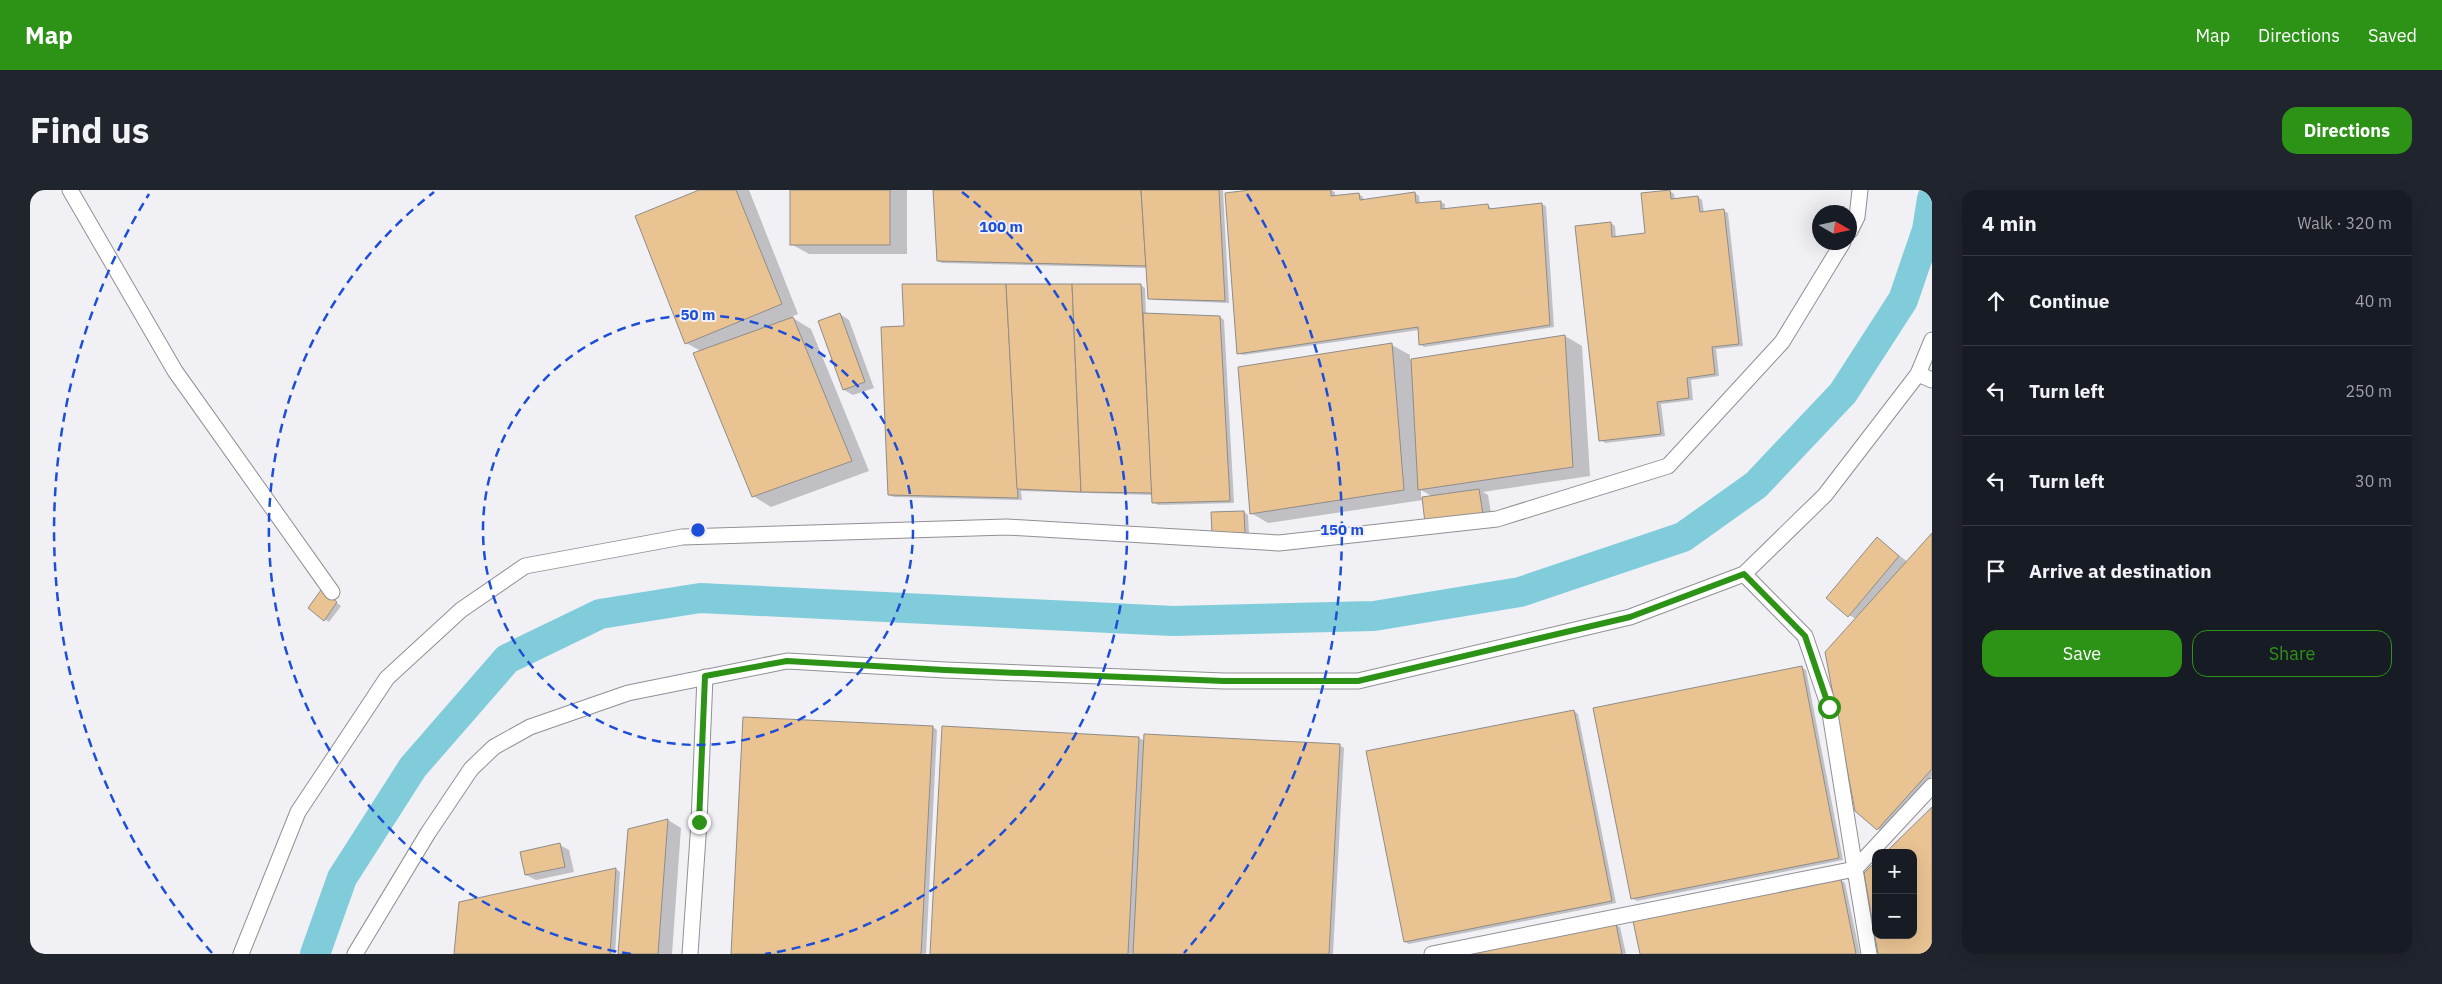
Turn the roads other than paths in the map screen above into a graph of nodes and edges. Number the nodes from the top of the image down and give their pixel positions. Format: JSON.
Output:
{"nodes":[{"id":1,"x":70,"y":190,"type":"edge"},
{"id":2,"x":1860,"y":190,"type":"edge"},
{"id":3,"x":1857,"y":217,"type":"edge"},
{"id":4,"x":1838,"y":250,"type":"edge"},
{"id":5,"x":1932,"y":340,"type":"edge"},
{"id":6,"x":1925,"y":377,"type":"edge"},
{"id":7,"x":1744,"y":574,"type":"junction"},
{"id":8,"x":332,"y":592,"type":"dead end"},
{"id":9,"x":705,"y":676,"type":"junction"},
{"id":10,"x":1932,"y":786,"type":"edge"},
{"id":11,"x":1855,"y":869,"type":"junction"},
{"id":12,"x":241,"y":954,"type":"edge"},
{"id":13,"x":355,"y":954,"type":"edge"},
{"id":14,"x":690,"y":954,"type":"edge"},
{"id":15,"x":1432,"y":954,"type":"edge"},
{"id":16,"x":1869,"y":954,"type":"edge"}],
"edges":[{"from":1,"to":8,"type":"lane"},
{"from":2,"to":3,"type":"lane"},
{"from":4,"to":12,"type":"lane"},
{"from":5,"to":6,"type":"lane"},
{"from":6,"to":7,"type":"lane"},
{"from":7,"to":9,"type":"lane"},
{"from":7,"to":11,"type":"lane"},
{"from":9,"to":13,"type":"lane"},
{"from":9,"to":14,"type":"lane"},
{"from":10,"to":11,"type":"lane"},
{"from":11,"to":15,"type":"lane"},
{"from":11,"to":16,"type":"lane"}]}
